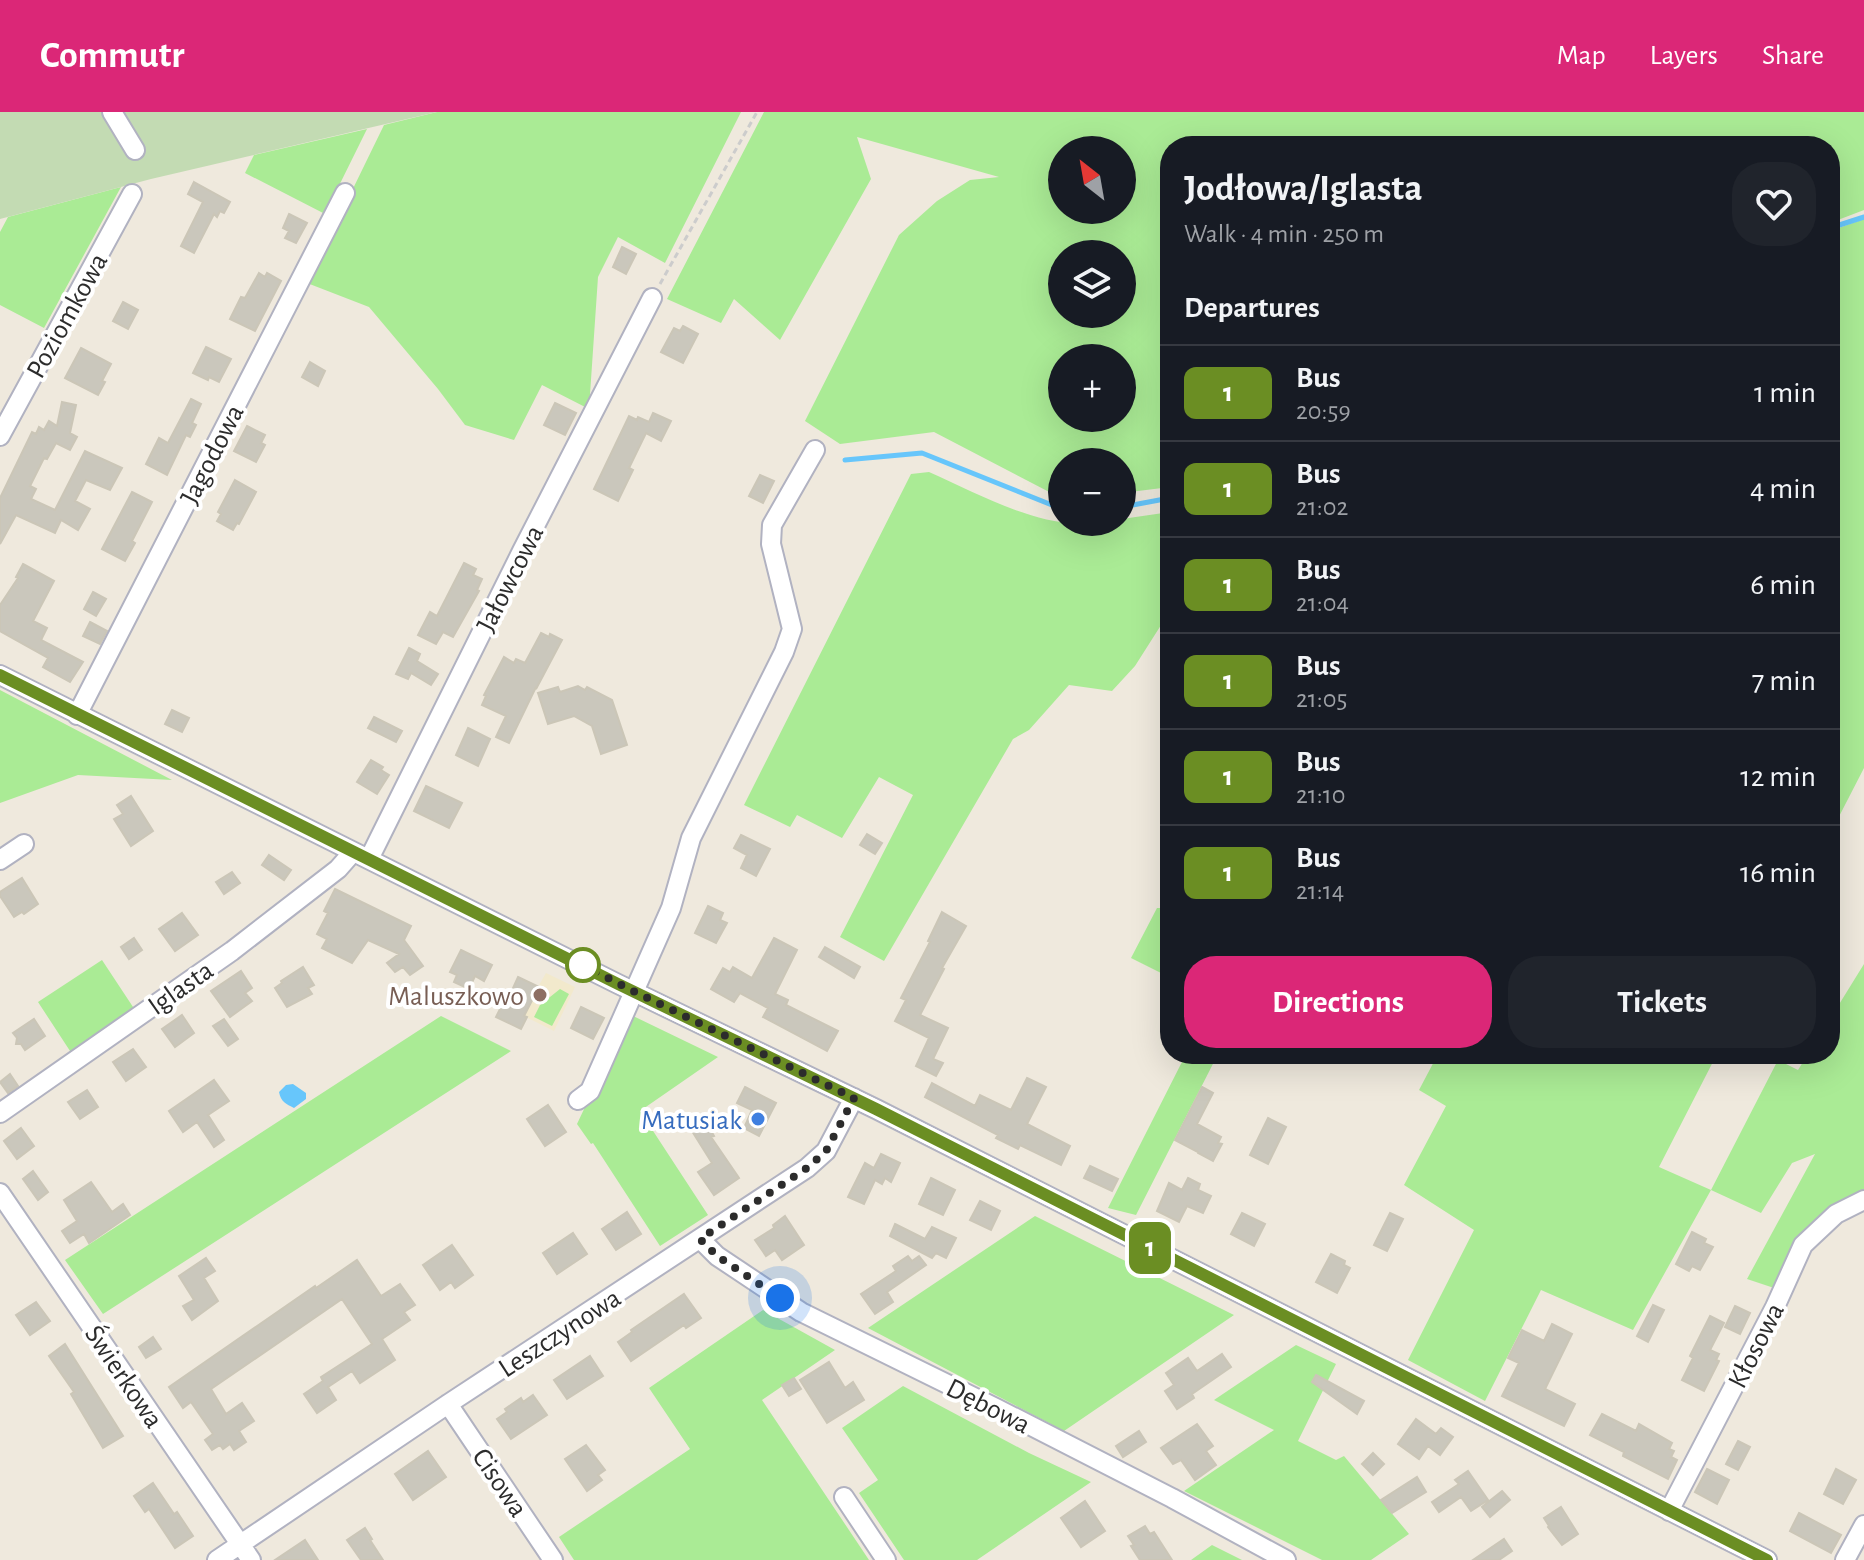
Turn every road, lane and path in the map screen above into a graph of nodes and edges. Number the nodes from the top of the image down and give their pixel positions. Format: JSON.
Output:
{"nodes":[{"id":1,"x":112,"y":112,"type":"edge"},
{"id":2,"x":757,"y":112,"type":"edge"},
{"id":3,"x":135,"y":150,"type":"dead end"},
{"id":4,"x":345,"y":193,"type":"dead end"},
{"id":5,"x":132,"y":194,"type":"dead end"},
{"id":6,"x":652,"y":298,"type":"joint"},
{"id":7,"x":0,"y":436,"type":"edge"},
{"id":8,"x":815,"y":450,"type":"dead end"},
{"id":9,"x":0,"y":675,"type":"edge"},
{"id":10,"x":77,"y":715,"type":"junction"},
{"id":11,"x":24,"y":844,"type":"dead end"},
{"id":12,"x":361,"y":856,"type":"junction"},
{"id":13,"x":0,"y":860,"type":"edge"},
{"id":14,"x":633,"y":991,"type":"junction"},
{"id":15,"x":854,"y":1098,"type":"junction"},
{"id":16,"x":578,"y":1100,"type":"dead end"},
{"id":17,"x":0,"y":1113,"type":"edge"},
{"id":18,"x":0,"y":1193,"type":"edge"},
{"id":19,"x":1864,"y":1200,"type":"edge"},
{"id":20,"x":700,"y":1239,"type":"junction"},
{"id":21,"x":448,"y":1404,"type":"junction"},
{"id":22,"x":844,"y":1497,"type":"dead end"},
{"id":23,"x":1669,"y":1511,"type":"junction"},
{"id":24,"x":1864,"y":1525,"type":"edge"},
{"id":25,"x":239,"y":1543,"type":"junction"},
{"id":26,"x":217,"y":1560,"type":"edge"},
{"id":27,"x":251,"y":1560,"type":"edge"},
{"id":28,"x":553,"y":1560,"type":"edge"},
{"id":29,"x":886,"y":1560,"type":"edge"},
{"id":30,"x":1286,"y":1560,"type":"edge"},
{"id":31,"x":1767,"y":1560,"type":"edge"},
{"id":32,"x":1845,"y":1560,"type":"edge"}],
"edges":[{"from":1,"to":3,"type":"street"},
{"from":2,"to":6,"type":"path"},
{"from":4,"to":10,"type":"street","name":"Jagodowa"},
{"from":5,"to":7,"type":"street","name":"Poziomkowa"},
{"from":6,"to":12,"type":"street","name":"Jałowcowa"},
{"from":8,"to":14,"type":"street"},
{"from":9,"to":10,"type":"street"},
{"from":10,"to":12,"type":"street"},
{"from":11,"to":13,"type":"street"},
{"from":12,"to":14,"type":"street"},
{"from":12,"to":17,"type":"street","name":"Iglasta"},
{"from":14,"to":15,"type":"street"},
{"from":14,"to":16,"type":"street"},
{"from":15,"to":20,"type":"street","name":"Leszczynowa"},
{"from":15,"to":23,"type":"street"},
{"from":18,"to":25,"type":"street","name":"Świerkowa"},
{"from":19,"to":23,"type":"street","name":"Kłosowa"},
{"from":20,"to":21,"type":"street","name":"Leszczynowa"},
{"from":20,"to":30,"type":"street","name":"Dębowa"},
{"from":21,"to":25,"type":"street","name":"Leszczynowa"},
{"from":21,"to":28,"type":"street","name":"Cisowa"},
{"from":22,"to":29,"type":"street"},
{"from":23,"to":31,"type":"street"},
{"from":24,"to":32,"type":"street"},
{"from":25,"to":26,"type":"street","name":"Leszczynowa"},
{"from":25,"to":27,"type":"street","name":"Świerkowa"}]}
